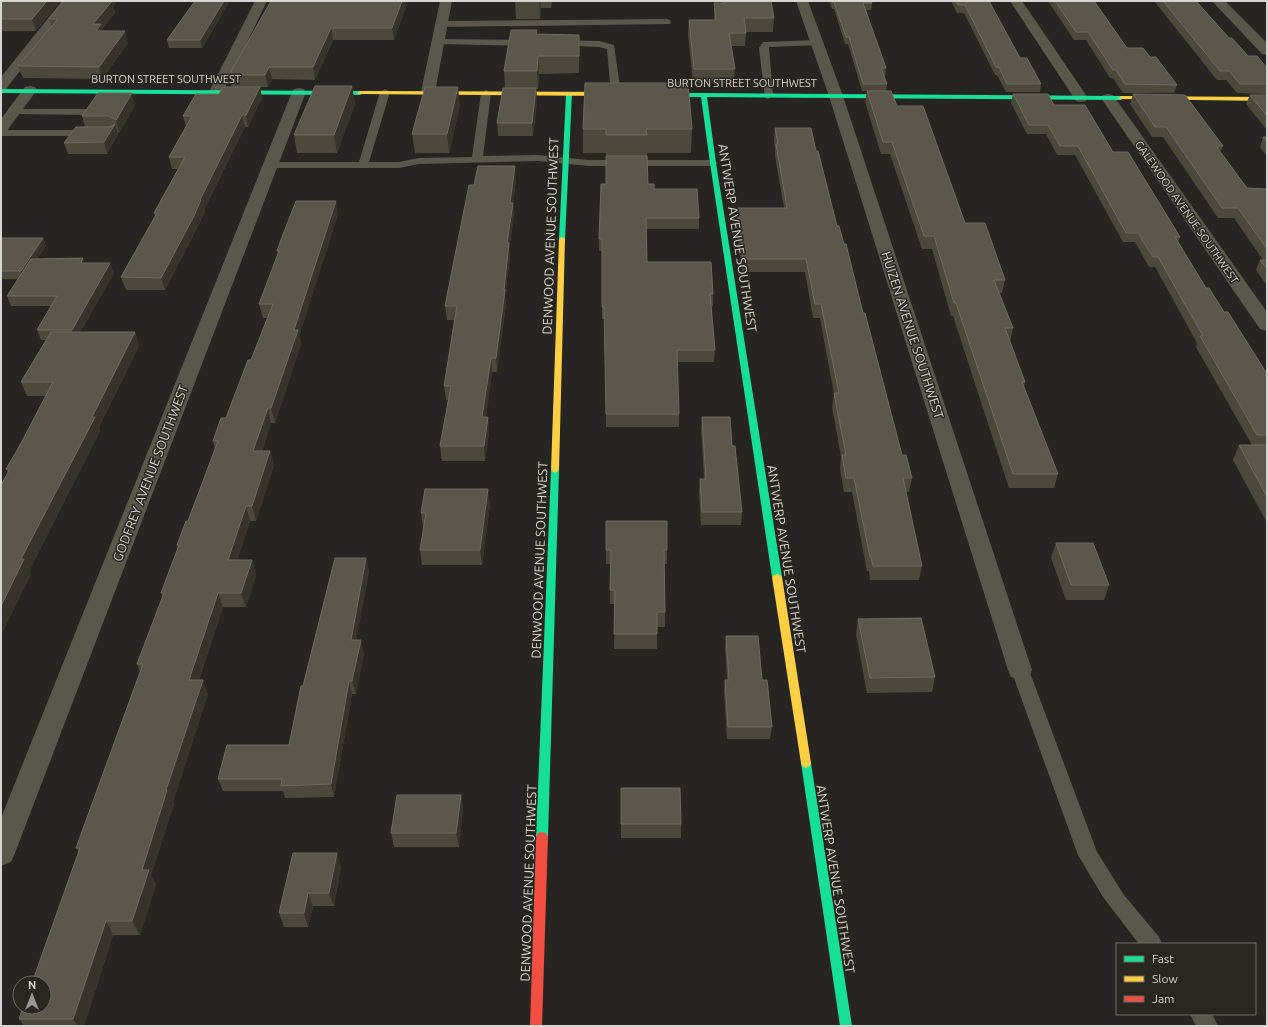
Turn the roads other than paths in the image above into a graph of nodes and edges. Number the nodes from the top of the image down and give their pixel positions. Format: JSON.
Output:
{"nodes":[{"id":1,"x":68,"y":1,"type":"edge"},
{"id":2,"x":261,"y":1,"type":"edge"},
{"id":3,"x":446,"y":1,"type":"edge"},
{"id":4,"x":802,"y":1,"type":"edge"},
{"id":5,"x":1016,"y":1,"type":"edge"},
{"id":6,"x":1218,"y":1,"type":"edge"},
{"id":7,"x":668,"y":22,"type":"dead end"},
{"id":8,"x":442,"y":24,"type":"junction"},
{"id":9,"x":438,"y":42,"type":"junction"},
{"id":10,"x":537,"y":43,"type":"edge"},
{"id":11,"x":553,"y":43,"type":"edge"},
{"id":12,"x":817,"y":43,"type":"junction"},
{"id":13,"x":1267,"y":51,"type":"edge"},
{"id":14,"x":1,"y":86,"type":"edge"},
{"id":15,"x":30,"y":90,"type":"junction"},
{"id":16,"x":1,"y":91,"type":"edge"},
{"id":17,"x":103,"y":91,"type":"junction"},
{"id":18,"x":216,"y":92,"type":"junction"},
{"id":19,"x":299,"y":92,"type":"junction"},
{"id":20,"x":385,"y":92,"type":"junction"},
{"id":21,"x":428,"y":92,"type":"junction"},
{"id":22,"x":486,"y":93,"type":"junction"},
{"id":23,"x":569,"y":94,"type":"junction"},
{"id":24,"x":620,"y":94,"type":"joint"},
{"id":25,"x":648,"y":95,"type":"edge"},
{"id":26,"x":704,"y":95,"type":"junction"},
{"id":27,"x":768,"y":96,"type":"junction"},
{"id":28,"x":836,"y":96,"type":"junction"},
{"id":29,"x":1081,"y":98,"type":"junction"},
{"id":30,"x":1108,"y":98,"type":"junction"},
{"id":31,"x":1267,"y":99,"type":"edge"},
{"id":32,"x":14,"y":112,"type":"junction"},
{"id":33,"x":88,"y":112,"type":"junction"},
{"id":34,"x":1,"y":129,"type":"edge"},
{"id":35,"x":1,"y":133,"type":"edge"},
{"id":36,"x":73,"y":133,"type":"junction"},
{"id":37,"x":105,"y":133,"type":"edge"},
{"id":38,"x":477,"y":160,"type":"junction"},
{"id":39,"x":565,"y":160,"type":"junction"},
{"id":40,"x":713,"y":162,"type":"junction"},
{"id":41,"x":271,"y":165,"type":"junction"},
{"id":42,"x":363,"y":165,"type":"junction"},
{"id":43,"x":1267,"y":326,"type":"edge"},
{"id":44,"x":1020,"y":670,"type":"joint"},
{"id":45,"x":1,"y":853,"type":"edge"},
{"id":46,"x":1151,"y":943,"type":"edge"},
{"id":47,"x":1202,"y":1015,"type":"edge"},
{"id":48,"x":536,"y":1026,"type":"edge"},
{"id":49,"x":846,"y":1026,"type":"edge"},
{"id":50,"x":1207,"y":1026,"type":"edge"}],
"edges":[{"from":1,"to":14,"type":"street"},
{"from":2,"to":18,"type":"street"},
{"from":3,"to":8,"type":"street"},
{"from":4,"to":12,"type":"street","name":"HUIZEN AVENUE SOUTHWEST"},
{"from":5,"to":29,"type":"street"},
{"from":6,"to":13,"type":"street"},
{"from":7,"to":8,"type":"lane"},
{"from":8,"to":9,"type":"street"},
{"from":9,"to":10,"type":"lane"},
{"from":9,"to":21,"type":"street"},
{"from":11,"to":24,"type":"lane"},
{"from":12,"to":27,"type":"lane"},
{"from":12,"to":28,"type":"street","name":"HUIZEN AVENUE SOUTHWEST"},
{"from":15,"to":16,"type":"street","name":"BURTON STREET SOUTHWEST"},
{"from":15,"to":17,"type":"street","name":"BURTON STREET SOUTHWEST"},
{"from":15,"to":32,"type":"street"},
{"from":17,"to":18,"type":"street","name":"BURTON STREET SOUTHWEST"},
{"from":17,"to":33,"type":"lane"},
{"from":18,"to":19,"type":"street","name":"BURTON STREET SOUTHWEST"},
{"from":19,"to":20,"type":"street","name":"BURTON STREET SOUTHWEST"},
{"from":19,"to":41,"type":"street","name":"GODFREY AVENUE SOUTHWEST"},
{"from":20,"to":21,"type":"street","name":"BURTON STREET SOUTHWEST"},
{"from":20,"to":42,"type":"lane"},
{"from":21,"to":22,"type":"street","name":"BURTON STREET SOUTHWEST"},
{"from":22,"to":23,"type":"street","name":"BURTON STREET SOUTHWEST"},
{"from":22,"to":38,"type":"lane"},
{"from":23,"to":24,"type":"street","name":"BURTON STREET SOUTHWEST"},
{"from":23,"to":39,"type":"street","name":"DENWOOD AVENUE SOUTHWEST"},
{"from":25,"to":26,"type":"street","name":"BURTON STREET SOUTHWEST"},
{"from":26,"to":27,"type":"street","name":"BURTON STREET SOUTHWEST"},
{"from":26,"to":40,"type":"street","name":"ANTWERP AVENUE SOUTHWEST"},
{"from":27,"to":28,"type":"street","name":"BURTON STREET SOUTHWEST"},
{"from":28,"to":29,"type":"street","name":"BURTON STREET SOUTHWEST"},
{"from":28,"to":44,"type":"street","name":"HUIZEN AVENUE SOUTHWEST"},
{"from":29,"to":30,"type":"street","name":"BURTON STREET SOUTHWEST"},
{"from":30,"to":31,"type":"street","name":"BURTON STREET SOUTHWEST"},
{"from":30,"to":43,"type":"street","name":"GALEWOOD AVENUE SOUTHWEST"},
{"from":32,"to":33,"type":"lane"},
{"from":32,"to":34,"type":"street"},
{"from":33,"to":36,"type":"lane"},
{"from":35,"to":36,"type":"lane"},
{"from":36,"to":37,"type":"lane"},
{"from":38,"to":39,"type":"lane"},
{"from":38,"to":42,"type":"lane"},
{"from":39,"to":40,"type":"lane"},
{"from":39,"to":48,"type":"street","name":"DENWOOD AVENUE SOUTHWEST"},
{"from":40,"to":49,"type":"street","name":"ANTWERP AVENUE SOUTHWEST"},
{"from":41,"to":42,"type":"lane"},
{"from":41,"to":45,"type":"street","name":"GODFREY AVENUE SOUTHWEST"},
{"from":44,"to":46,"type":"lane"},
{"from":47,"to":50,"type":"lane"}]}
